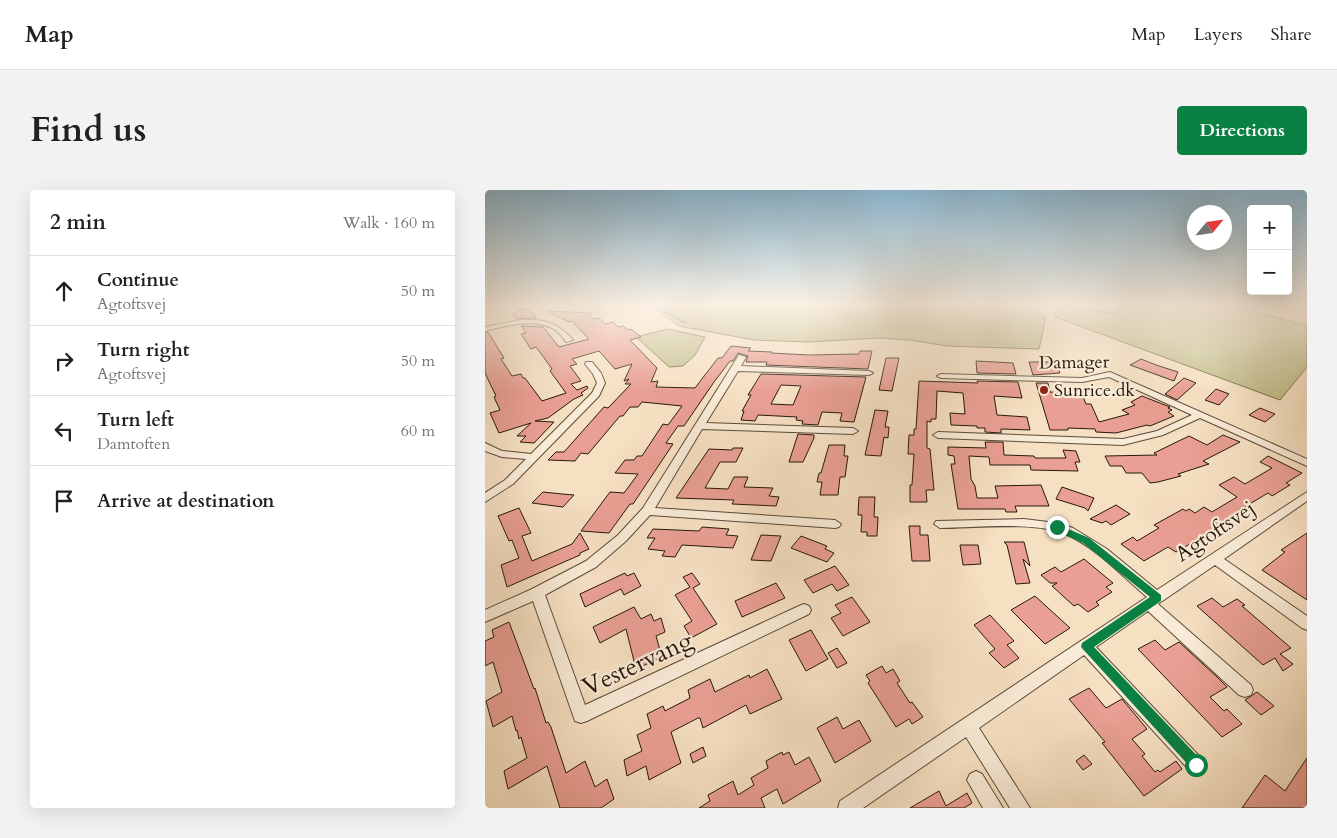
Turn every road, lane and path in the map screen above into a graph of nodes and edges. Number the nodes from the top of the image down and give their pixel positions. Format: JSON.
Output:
{"nodes":[{"id":1,"x":564,"y":335,"type":"edge"},
{"id":2,"x":569,"y":340,"type":"dead end"},
{"id":3,"x":742,"y":357,"type":"dead end"},
{"id":4,"x":589,"y":364,"type":"dead end"},
{"id":5,"x":735,"y":368,"type":"junction"},
{"id":6,"x":869,"y":373,"type":"dead end"},
{"id":7,"x":941,"y":376,"type":"dead end"},
{"id":8,"x":1199,"y":415,"type":"junction"},
{"id":9,"x":701,"y":426,"type":"junction"},
{"id":10,"x":853,"y":431,"type":"dead end"},
{"id":11,"x":938,"y":435,"type":"dead end"},
{"id":12,"x":485,"y":446,"type":"edge"},
{"id":13,"x":535,"y":457,"type":"junction"},
{"id":14,"x":1307,"y":463,"type":"edge"},
{"id":15,"x":1307,"y":496,"type":"edge"},
{"id":16,"x":485,"y":498,"type":"edge"},
{"id":17,"x":647,"y":511,"type":"junction"},
{"id":18,"x":835,"y":524,"type":"dead end"},
{"id":19,"x":940,"y":524,"type":"dead end"},
{"id":20,"x":1214,"y":558,"type":"junction"},
{"id":21,"x":537,"y":593,"type":"junction"},
{"id":22,"x":1153,"y":601,"type":"junction"},
{"id":23,"x":804,"y":610,"type":"dead end"},
{"id":24,"x":485,"y":616,"type":"edge"},
{"id":25,"x":1307,"y":624,"type":"edge"},
{"id":26,"x":1086,"y":647,"type":"junction"},
{"id":27,"x":1245,"y":690,"type":"dead end"},
{"id":28,"x":968,"y":726,"type":"junction"},
{"id":29,"x":1196,"y":765,"type":"dead end"},
{"id":30,"x":976,"y":780,"type":"dead end"},
{"id":31,"x":853,"y":806,"type":"edge"},
{"id":32,"x":994,"y":808,"type":"edge"},
{"id":33,"x":1021,"y":808,"type":"edge"}],
"edges":[{"from":1,"to":2,"type":"street"},
{"from":3,"to":5,"type":"street"},
{"from":4,"to":13,"type":"street"},
{"from":5,"to":6,"type":"street"},
{"from":5,"to":9,"type":"street"},
{"from":7,"to":8,"type":"street","name":"Damager"},
{"from":8,"to":11,"type":"street"},
{"from":8,"to":14,"type":"street","name":"Damager"},
{"from":9,"to":10,"type":"street"},
{"from":9,"to":17,"type":"street"},
{"from":12,"to":13,"type":"street"},
{"from":13,"to":16,"type":"street"},
{"from":15,"to":20,"type":"street","name":"Agtoftsvej"},
{"from":17,"to":18,"type":"street"},
{"from":17,"to":21,"type":"street"},
{"from":19,"to":22,"type":"street"},
{"from":20,"to":22,"type":"street","name":"Agtoftsvej"},
{"from":20,"to":25,"type":"street"},
{"from":21,"to":23,"type":"street","name":"Vestervang"},
{"from":21,"to":24,"type":"street"},
{"from":22,"to":26,"type":"street","name":"Agtoftsvej"},
{"from":22,"to":27,"type":"street"},
{"from":26,"to":28,"type":"street","name":"Agtoftsvej"},
{"from":26,"to":29,"type":"street"},
{"from":28,"to":31,"type":"street","name":"Agtoftsvej"},
{"from":28,"to":33,"type":"street"},
{"from":30,"to":32,"type":"street"}]}
